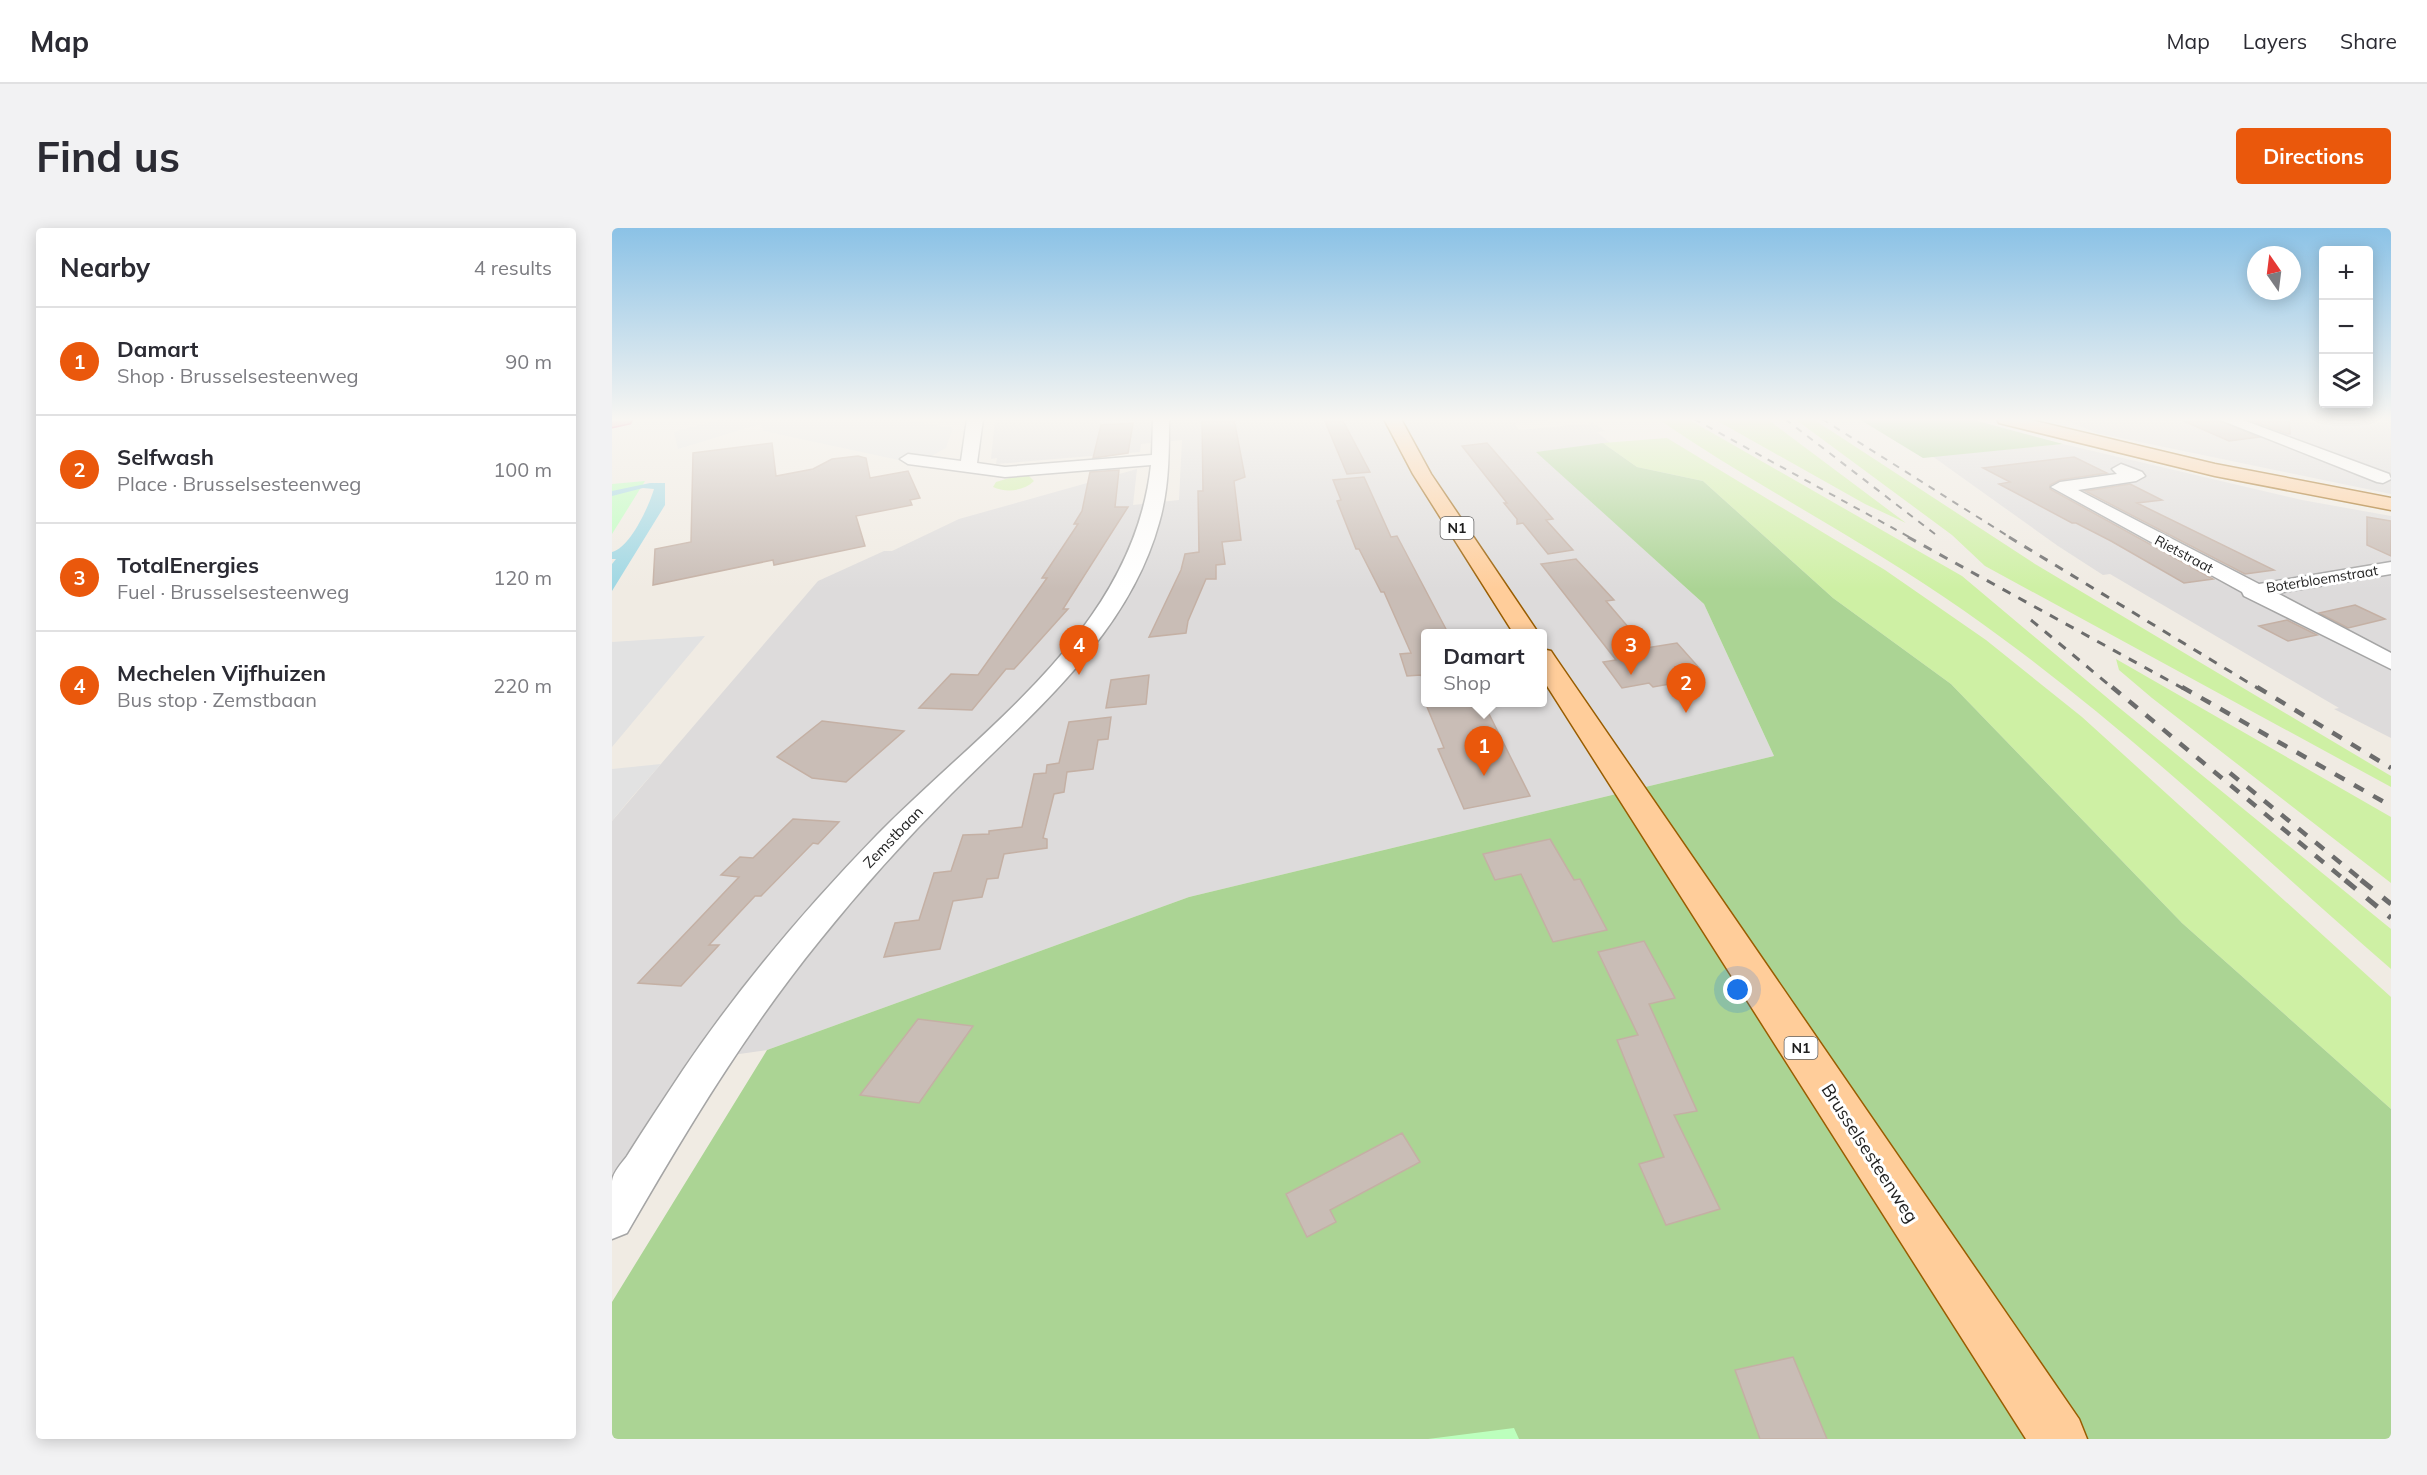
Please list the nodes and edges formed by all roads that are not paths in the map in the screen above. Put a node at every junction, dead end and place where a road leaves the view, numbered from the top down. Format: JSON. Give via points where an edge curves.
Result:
{"nodes":[{"id":1,"x":1159,"y":476,"type":"edge"},
{"id":2,"x":1423,"y":476,"type":"edge"},
{"id":3,"x":2135,"y":476,"type":"edge"},
{"id":4,"x":2244,"y":476,"type":"edge"},
{"id":5,"x":2376,"y":476,"type":"edge"},
{"id":6,"x":2383,"y":478,"type":"dead end"},
{"id":7,"x":2391,"y":504,"type":"edge"},
{"id":8,"x":2391,"y":568,"type":"edge"},
{"id":9,"x":2391,"y":585,"type":"edge"},
{"id":10,"x":2252,"y":591,"type":"junction"},
{"id":11,"x":2278,"y":604,"type":"junction"},
{"id":12,"x":1524,"y":629,"type":"edge"},
{"id":13,"x":2391,"y":662,"type":"edge"},
{"id":14,"x":1547,"y":665,"type":"edge"},
{"id":15,"x":612,"y":1218,"type":"edge"},
{"id":16,"x":2059,"y":1439,"type":"edge"}],
"edges":[{"from":1,"to":15,"type":"street","name":"Zemstbaan","via":[[1145,538],[1102,618],[1041,689],[877,852],[779,965]]},
{"from":2,"to":12,"type":"main road","number":"N1"},
{"from":3,"to":10,"type":"street","name":"Rietstraat","via":[[2060,487]]},
{"from":4,"to":7,"type":"main road"},
{"from":5,"to":6,"type":"street"},
{"from":8,"to":10,"type":"street","name":"Boterbloemstraat"},
{"from":9,"to":11,"type":"street","name":"Boterbloemstraat"},
{"from":10,"to":11,"type":"street","name":"Rietstraat"},
{"from":11,"to":13,"type":"street","name":"Rietstraat"},
{"from":14,"to":16,"type":"main road","name":"Brusselsesteenweg","number":"N1"}]}
